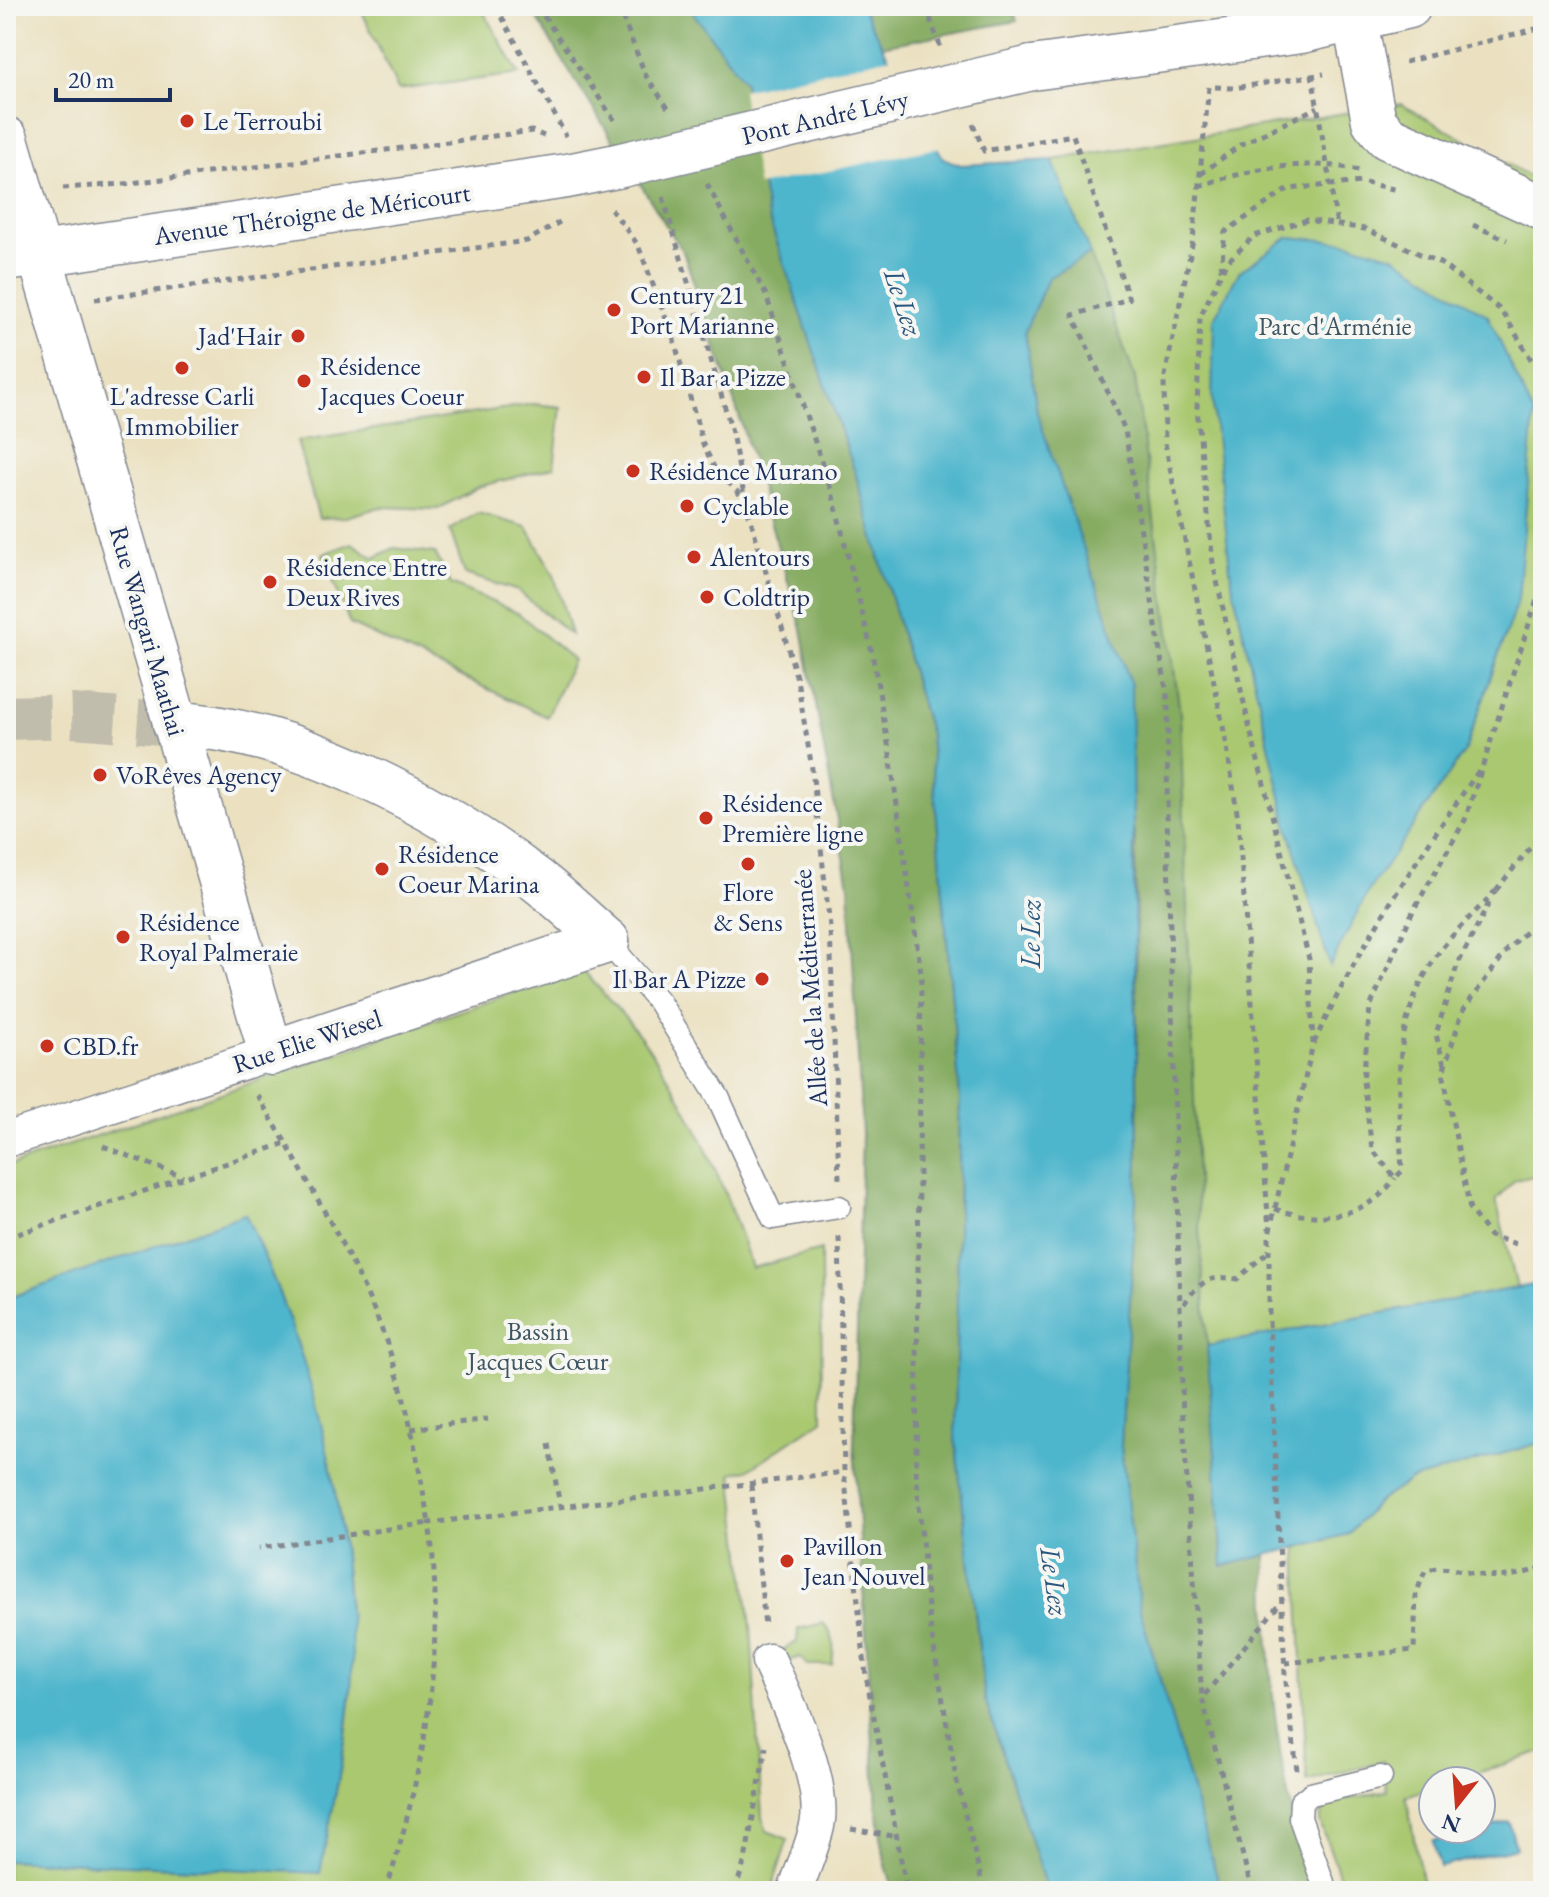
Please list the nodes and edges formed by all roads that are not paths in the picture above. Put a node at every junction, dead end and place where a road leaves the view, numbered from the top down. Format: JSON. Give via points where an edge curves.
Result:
{"nodes":[{"id":1,"x":1409,"y":6,"type":"edge"},
{"id":2,"x":1353,"y":13,"type":"edge"},
{"id":3,"x":6,"y":139,"type":"edge"},
{"id":4,"x":598,"y":152,"type":"joint"},
{"id":5,"x":1543,"y":208,"type":"edge"},
{"id":6,"x":23,"y":257,"type":"edge"},
{"id":7,"x":175,"y":724,"type":"junction"},
{"id":8,"x":607,"y":941,"type":"junction"},
{"id":9,"x":254,"y":1059,"type":"junction"},
{"id":10,"x":6,"y":1140,"type":"edge"},
{"id":11,"x":839,"y":1207,"type":"road end"},
{"id":12,"x":769,"y":1661,"type":"road end"},
{"id":13,"x":1381,"y":1777,"type":"dead end"},
{"id":14,"x":795,"y":1891,"type":"edge"},
{"id":15,"x":1326,"y":1891,"type":"edge"}],
"edges":[{"from":1,"to":2,"type":"street","name":"Pont André Lévy"},
{"from":2,"to":4,"type":"street","name":"Pont André Lévy","bridge":true,"via":[[1032,68]]},
{"from":2,"to":5,"type":"street","via":[[1374,121],[1387,137]]},
{"from":3,"to":6,"type":"street","name":"Rue Wangari Maathai","via":[[21,191]]},
{"from":4,"to":6,"type":"street","name":"Avenue Théroigne de Méricourt"},
{"from":6,"to":7,"type":"street","name":"Rue Wangari Maathai","via":[[53,302]]},
{"from":7,"to":8,"type":"street","via":[[217,726],[363,775],[446,820],[538,881]]},
{"from":7,"to":9,"type":"street","name":"Rue Wangari Maathai"},
{"from":8,"to":9,"type":"street","name":"Rue Elie Wiesel"},
{"from":8,"to":11,"type":"lane","via":[[659,1002],[718,1097],[773,1218]]},
{"from":9,"to":10,"type":"street","name":"Rue Elie Wiesel"},
{"from":12,"to":14,"type":"street","via":[[809,1763],[818,1823]]},
{"from":13,"to":15,"type":"lane","via":[[1311,1794],[1301,1802],[1300,1818]]}]}
